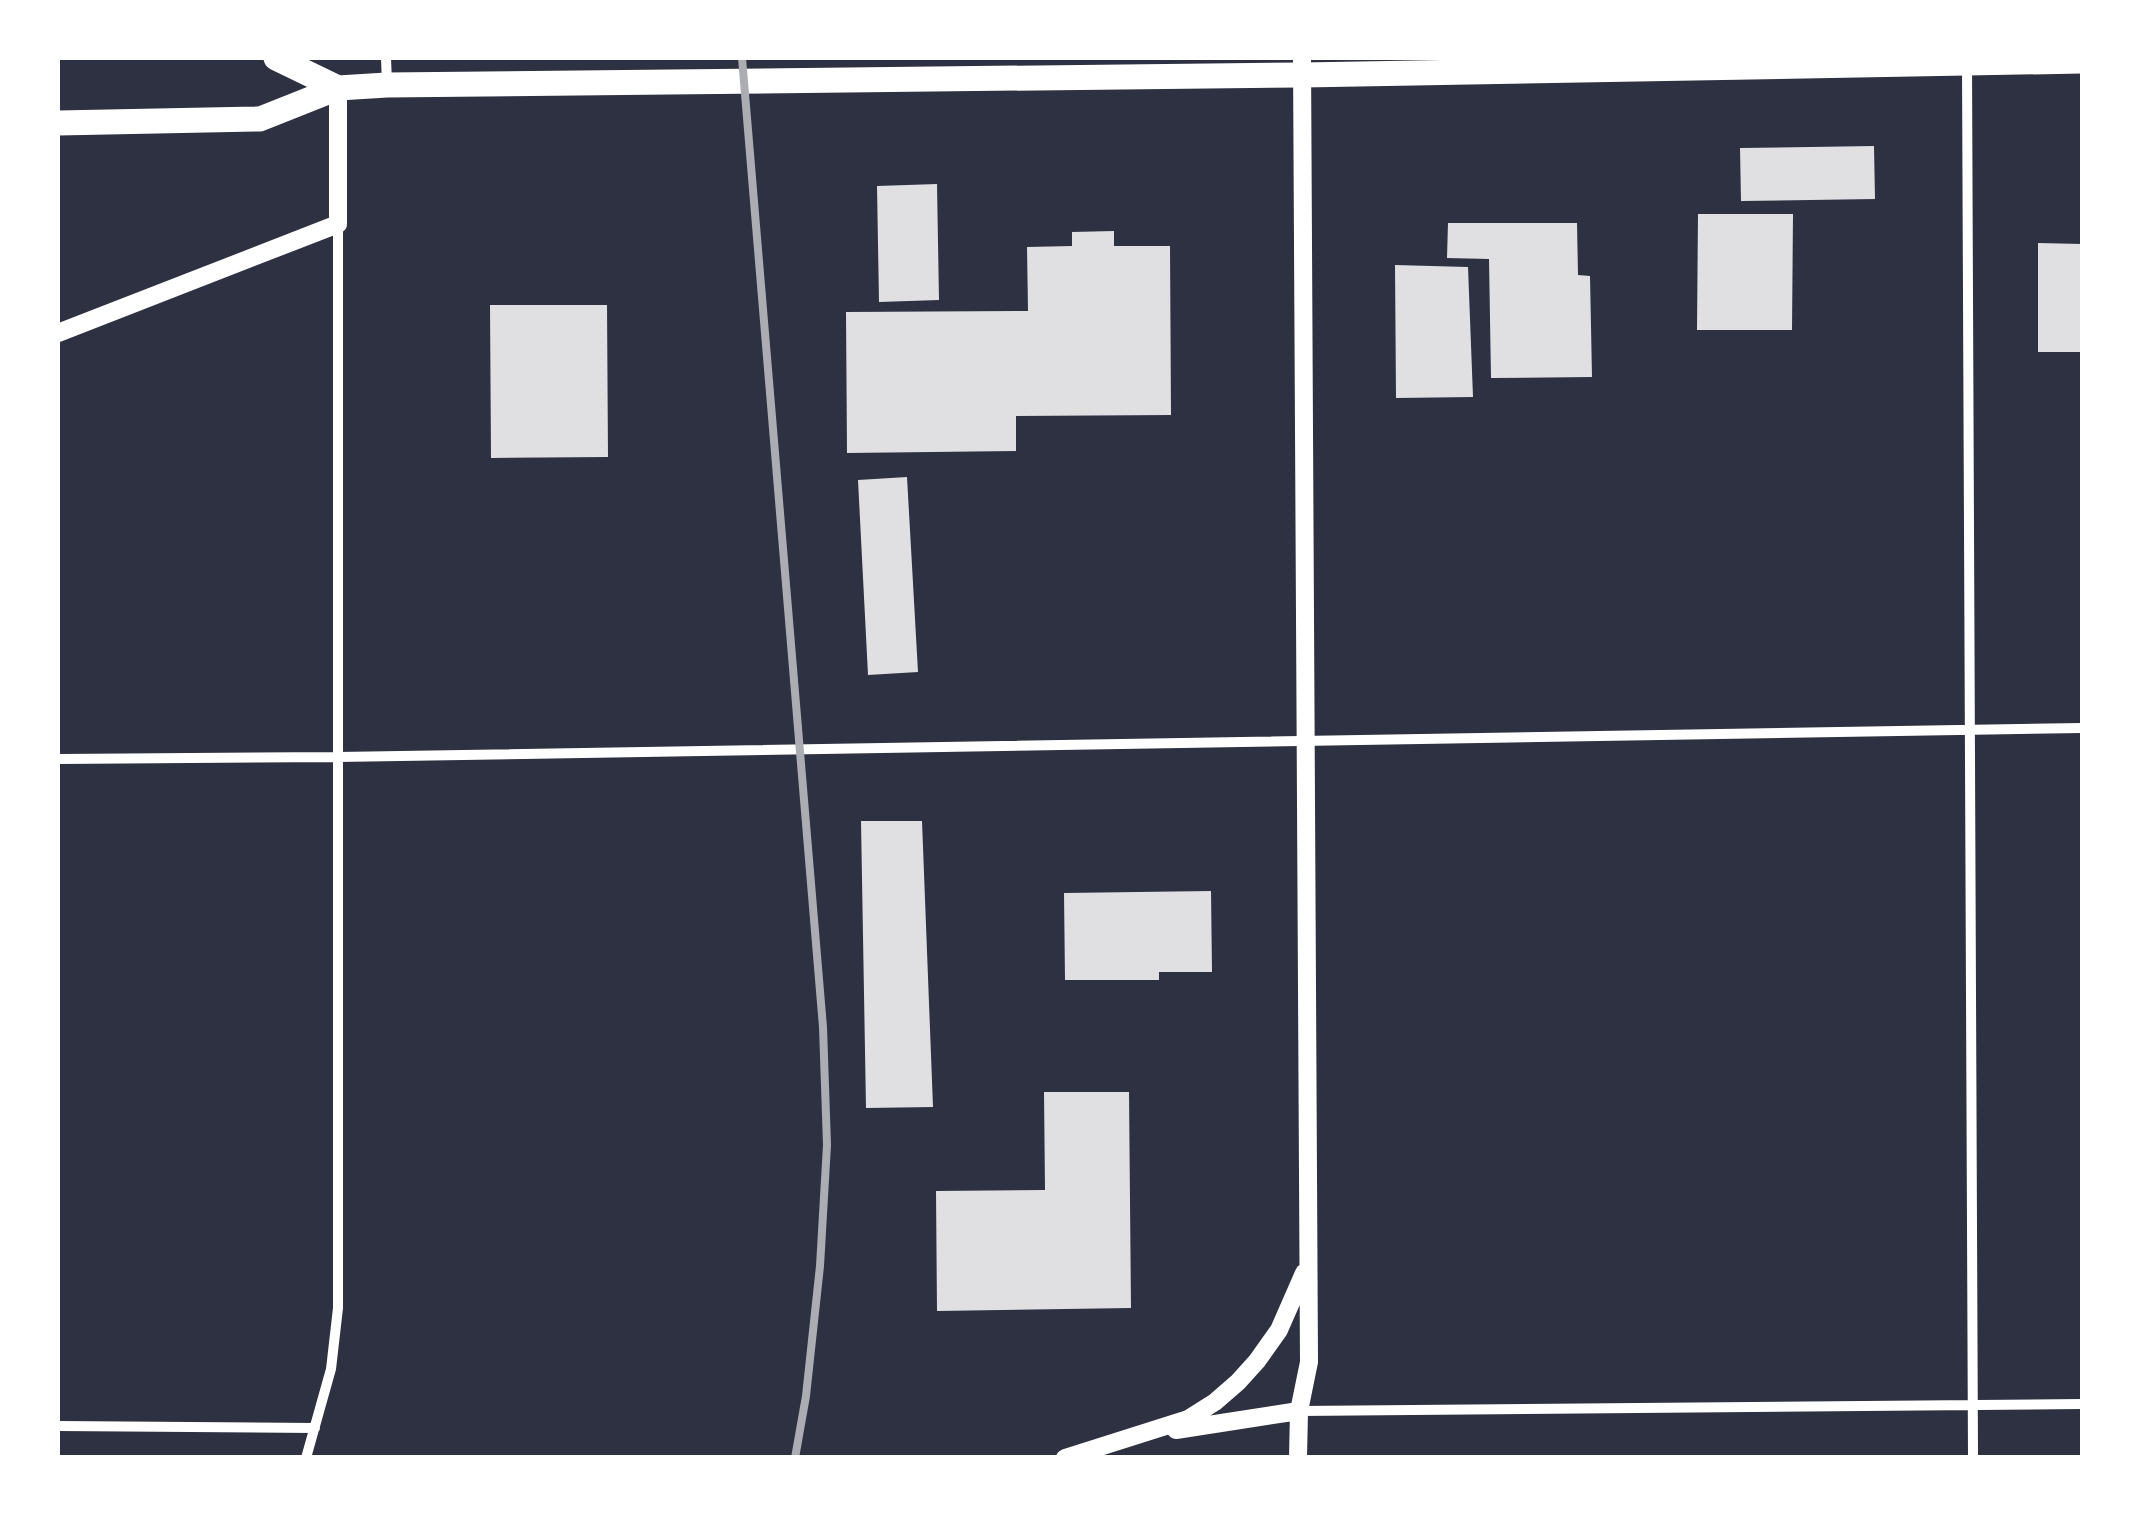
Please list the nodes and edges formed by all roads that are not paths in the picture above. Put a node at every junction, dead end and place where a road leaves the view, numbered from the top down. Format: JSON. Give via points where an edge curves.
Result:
{"nodes":[{"id":1,"x":276,"y":58,"type":"edge"},
{"id":2,"x":386,"y":58,"type":"edge"},
{"id":3,"x":1966,"y":60,"type":"edge"},
{"id":4,"x":2082,"y":61,"type":"edge"},
{"id":5,"x":1302,"y":66,"type":"edge"},
{"id":6,"x":387,"y":84,"type":"junction"},
{"id":7,"x":338,"y":88,"type":"junction"},
{"id":8,"x":58,"y":123,"type":"edge"},
{"id":9,"x":338,"y":224,"type":"junction"},
{"id":10,"x":58,"y":333,"type":"edge"},
{"id":11,"x":2082,"y":728,"type":"edge"},
{"id":12,"x":1970,"y":729,"type":"junction"},
{"id":13,"x":1306,"y":740,"type":"junction"},
{"id":14,"x":338,"y":757,"type":"junction"},
{"id":15,"x":58,"y":759,"type":"edge"},
{"id":16,"x":1308,"y":1265,"type":"junction"},
{"id":17,"x":2082,"y":1404,"type":"edge"},
{"id":18,"x":1974,"y":1405,"type":"junction"},
{"id":19,"x":1299,"y":1411,"type":"junction"},
{"id":20,"x":58,"y":1426,"type":"edge"},
{"id":21,"x":315,"y":1428,"type":"junction"},
{"id":22,"x":1136,"y":1437,"type":"junction"},
{"id":23,"x":306,"y":1458,"type":"edge"},
{"id":24,"x":1065,"y":1458,"type":"edge"},
{"id":25,"x":1298,"y":1458,"type":"edge"},
{"id":26,"x":1972,"y":1458,"type":"edge"}],
"edges":[{"from":1,"to":7,"type":"main road"},
{"from":2,"to":6,"type":"street"},
{"from":3,"to":4,"type":"main road"},
{"from":3,"to":5,"type":"main road"},
{"from":3,"to":12,"type":"street"},
{"from":5,"to":6,"type":"main road"},
{"from":5,"to":13,"type":"street"},
{"from":6,"to":7,"type":"main road"},
{"from":7,"to":8,"type":"main road","via":[[260,119]]},
{"from":7,"to":9,"type":"street"},
{"from":9,"to":10,"type":"street"},
{"from":9,"to":14,"type":"street"},
{"from":11,"to":12,"type":"street"},
{"from":12,"to":13,"type":"street"},
{"from":12,"to":18,"type":"street"},
{"from":13,"to":14,"type":"street"},
{"from":13,"to":16,"type":"street"},
{"from":14,"to":15,"type":"street"},
{"from":14,"to":21,"type":"street","via":[[338,1308]]},
{"from":16,"to":19,"type":"street","via":[[1309,1362]]},
{"from":16,"to":22,"type":"street","via":[[1279,1330],[1238,1382],[1188,1420]]},
{"from":17,"to":18,"type":"street"},
{"from":18,"to":19,"type":"street"},
{"from":18,"to":26,"type":"street"},
{"from":19,"to":22,"type":"street"},
{"from":19,"to":25,"type":"street"},
{"from":20,"to":21,"type":"street"},
{"from":21,"to":23,"type":"street"},
{"from":22,"to":24,"type":"street"}]}
